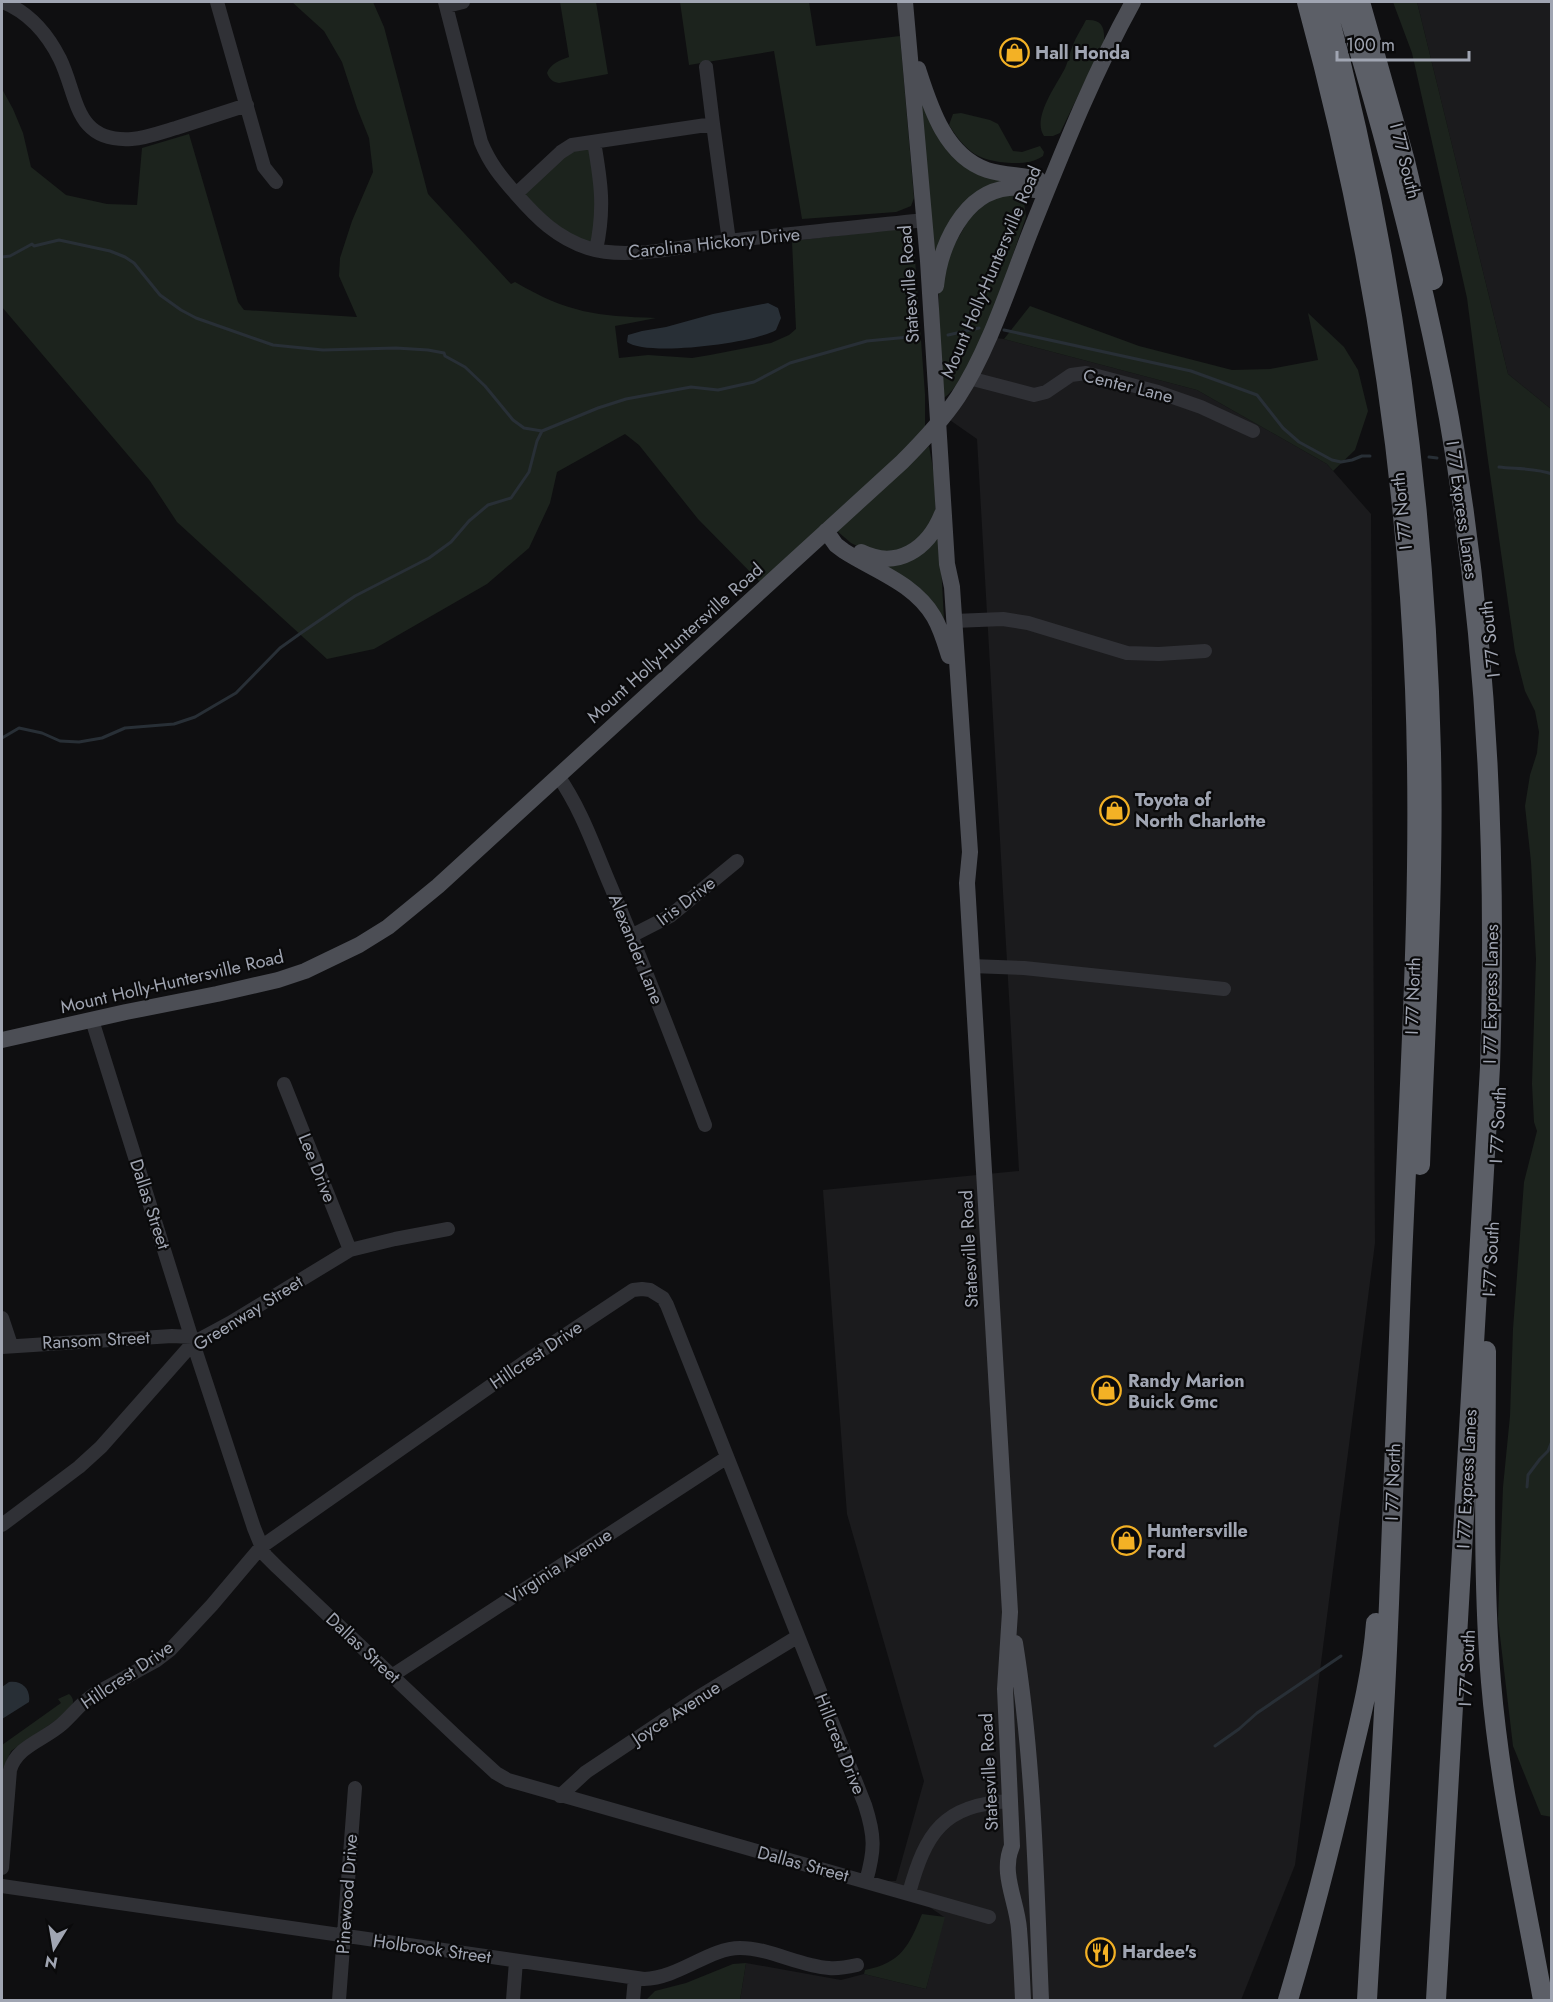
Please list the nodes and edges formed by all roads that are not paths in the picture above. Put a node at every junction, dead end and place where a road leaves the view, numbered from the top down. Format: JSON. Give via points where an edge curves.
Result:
{"nodes":[{"id":1,"x":3,"y":2,"type":"edge"},
{"id":2,"x":217,"y":2,"type":"edge"},
{"id":3,"x":463,"y":2,"type":"edge"},
{"id":4,"x":905,"y":2,"type":"edge"},
{"id":5,"x":1133,"y":2,"type":"edge"},
{"id":6,"x":1307,"y":2,"type":"edge"},
{"id":7,"x":1325,"y":2,"type":"edge"},
{"id":8,"x":1345,"y":2,"type":"edge"},
{"id":9,"x":1360,"y":2,"type":"edge"},
{"id":10,"x":446,"y":4,"type":"edge"},
{"id":11,"x":21,"y":5,"type":"edge"},
{"id":12,"x":908,"y":33,"type":"junction"},
{"id":13,"x":706,"y":67,"type":"dead end"},
{"id":14,"x":247,"y":105,"type":"junction"},
{"id":15,"x":713,"y":124,"type":"junction"},
{"id":16,"x":594,"y":142,"type":"junction"},
{"id":17,"x":1063,"y":152,"type":"junction"},
{"id":18,"x":1019,"y":175,"type":"junction"},
{"id":19,"x":276,"y":182,"type":"dead end"},
{"id":20,"x":1046,"y":191,"type":"junction"},
{"id":21,"x":516,"y":194,"type":"junction"},
{"id":22,"x":925,"y":220,"type":"junction"},
{"id":23,"x":729,"y":241,"type":"junction"},
{"id":24,"x":596,"y":250,"type":"junction"},
{"id":25,"x":932,"y":329,"type":"junction"},
{"id":26,"x":969,"y":378,"type":"junction"},
{"id":27,"x":1253,"y":431,"type":"dead end"},
{"id":28,"x":943,"y":510,"type":"junction"},
{"id":29,"x":826,"y":531,"type":"junction"},
{"id":30,"x":947,"y":564,"type":"junction"},
{"id":31,"x":954,"y":621,"type":"junction"},
{"id":32,"x":1205,"y":651,"type":"dead end"},
{"id":33,"x":949,"y":656,"type":"junction"},
{"id":34,"x":558,"y":776,"type":"junction"},
{"id":35,"x":737,"y":861,"type":"dead end"},
{"id":36,"x":967,"y":883,"type":"junction"},
{"id":37,"x":632,"y":936,"type":"junction"},
{"id":38,"x":972,"y":966,"type":"junction"},
{"id":39,"x":1224,"y":989,"type":"dead end"},
{"id":40,"x":92,"y":1020,"type":"junction"},
{"id":41,"x":2,"y":1040,"type":"edge"},
{"id":42,"x":284,"y":1084,"type":"dead end"},
{"id":43,"x":705,"y":1125,"type":"dead end"},
{"id":44,"x":1495,"y":1183,"type":"joint"},
{"id":45,"x":448,"y":1229,"type":"dead end"},
{"id":46,"x":350,"y":1250,"type":"junction"},
{"id":47,"x":2,"y":1318,"type":"edge"},
{"id":48,"x":1486,"y":1336,"type":"junction"},
{"id":49,"x":192,"y":1340,"type":"junction"},
{"id":50,"x":6,"y":1346,"type":"edge"},
{"id":51,"x":1394,"y":1439,"type":"junction"},
{"id":52,"x":726,"y":1458,"type":"junction"},
{"id":53,"x":2,"y":1526,"type":"edge"},
{"id":54,"x":261,"y":1547,"type":"junction"},
{"id":55,"x":1010,"y":1612,"type":"junction"},
{"id":56,"x":797,"y":1637,"type":"junction"},
{"id":57,"x":393,"y":1676,"type":"junction"},
{"id":58,"x":355,"y":1788,"type":"dead end"},
{"id":59,"x":560,"y":1796,"type":"junction"},
{"id":60,"x":1010,"y":1801,"type":"junction"},
{"id":61,"x":1012,"y":1846,"type":"junction"},
{"id":62,"x":2,"y":1868,"type":"edge"},
{"id":63,"x":866,"y":1881,"type":"junction"},
{"id":64,"x":1037,"y":1884,"type":"junction"},
{"id":65,"x":2,"y":1886,"type":"edge"},
{"id":66,"x":909,"y":1893,"type":"junction"},
{"id":67,"x":989,"y":1917,"type":"dead end"},
{"id":68,"x":345,"y":1936,"type":"junction"},
{"id":69,"x":516,"y":1961,"type":"junction"},
{"id":70,"x":857,"y":1965,"type":"dead end"},
{"id":71,"x":635,"y":1978,"type":"junction"},
{"id":72,"x":339,"y":2001,"type":"edge"},
{"id":73,"x":513,"y":2001,"type":"edge"},
{"id":74,"x":633,"y":2001,"type":"edge"},
{"id":75,"x":1023,"y":2001,"type":"edge"},
{"id":76,"x":1041,"y":2001,"type":"edge"},
{"id":77,"x":1288,"y":2001,"type":"edge"},
{"id":78,"x":1367,"y":2001,"type":"edge"},
{"id":79,"x":1379,"y":2001,"type":"edge"},
{"id":80,"x":1436,"y":2001,"type":"edge"},
{"id":81,"x":1448,"y":2001,"type":"edge"},
{"id":82,"x":1543,"y":2001,"type":"edge"}],
"edges":[{"from":1,"to":11,"type":"street"},
{"from":2,"to":14,"type":"street"},
{"from":3,"to":10,"type":"street"},
{"from":4,"to":12,"type":"main road","name":"Statesville Road"},
{"from":5,"to":17,"type":"main road","name":"Mount Holly-Huntersville Road"},
{"from":6,"to":51,"type":"highway","name":"I 77 North","via":[[1350,175],[1375,302],[1394,430],[1412,623],[1417,886]]},
{"from":7,"to":79,"type":"highway","via":[[1366,172],[1393,321],[1421,558],[1431,733],[1428,963],[1399,1648]]},
{"from":8,"to":80,"type":"highway","name":"I 77 Express Lanes","via":[[1407,228],[1449,418],[1476,611],[1490,806],[1490,1067]]},
{"from":9,"to":44,"type":"highway","name":"I 77 South","via":[[1405,161],[1437,299],[1469,470],[1487,610],[1504,871]]},
{"from":10,"to":21,"type":"street","name":"Carolina Hickory Drive","via":[[481,142],[489,162]]},
{"from":11,"to":14,"type":"street","via":[[53,45],[78,111],[87,123],[108,137],[151,136]]},
{"from":12,"to":18,"type":"main road","via":[[934,114],[955,147],[978,166]]},
{"from":12,"to":22,"type":"main road","name":"Statesville Road"},
{"from":13,"to":15,"type":"street"},
{"from":14,"to":19,"type":"street","via":[[264,167]]},
{"from":15,"to":16,"type":"street"},
{"from":15,"to":23,"type":"street"},
{"from":16,"to":21,"type":"street","via":[[568,147]]},
{"from":16,"to":24,"type":"street","via":[[602,198]]},
{"from":17,"to":18,"type":"main road","via":[[1039,170]]},
{"from":17,"to":20,"type":"main road","name":"Mount Holly-Huntersville Road"},
{"from":18,"to":20,"type":"main road","via":[[1038,179]]},
{"from":20,"to":25,"type":"main road","via":[[1002,189],[984,196],[967,211],[942,256]]},
{"from":20,"to":26,"type":"main road","name":"Mount Holly-Huntersville Road"},
{"from":21,"to":24,"type":"street","name":"Carolina Hickory Drive","via":[[543,224],[569,241]]},
{"from":22,"to":23,"type":"street","name":"Carolina Hickory Drive"},
{"from":22,"to":25,"type":"main road","name":"Statesville Road"},
{"from":23,"to":24,"type":"street","name":"Carolina Hickory Drive","via":[[624,254]]},
{"from":25,"to":28,"type":"main road","name":"Statesville Road"},
{"from":26,"to":27,"type":"street","name":"Center Lane","via":[[1034,395],[1046,392],[1071,375],[1086,373],[1201,406]]},
{"from":26,"to":29,"type":"main road","name":"Mount Holly-Huntersville Road","via":[[926,437]]},
{"from":28,"to":29,"type":"main road","via":[[926,543],[906,555],[891,558],[863,554]]},
{"from":28,"to":30,"type":"main road","name":"Statesville Road"},
{"from":29,"to":33,"type":"main road","via":[[844,551],[898,581],[922,601],[939,626]]},
{"from":29,"to":34,"type":"main road","name":"Mount Holly-Huntersville Road"},
{"from":30,"to":31,"type":"main road","name":"Statesville Road"},
{"from":30,"to":33,"type":"main road","name":"Statesville Road"},
{"from":31,"to":32,"type":"street","via":[[1004,619],[1028,623],[1127,653]]},
{"from":31,"to":36,"type":"main road","name":"Statesville Road","via":[[970,852]]},
{"from":33,"to":36,"type":"main road","name":"Statesville Road","via":[[961,853]]},
{"from":34,"to":37,"type":"street","name":"Alexander Lane","via":[[573,800]]},
{"from":34,"to":40,"type":"main road","name":"Mount Holly-Huntersville Road","via":[[412,908],[344,953],[278,980]]},
{"from":35,"to":37,"type":"street","name":"Iris Drive","via":[[670,916]]},
{"from":36,"to":38,"type":"main road","name":"Statesville Road"},
{"from":37,"to":43,"type":"street","name":"Alexander Lane"},
{"from":38,"to":39,"type":"street"},
{"from":38,"to":55,"type":"main road","name":"Statesville Road"},
{"from":40,"to":41,"type":"main road","name":"Mount Holly-Huntersville Road"},
{"from":40,"to":49,"type":"street","name":"Dallas Street"},
{"from":42,"to":46,"type":"street","name":"Lee Drive"},
{"from":44,"to":48,"type":"highway","name":"I-77 South"},
{"from":45,"to":46,"type":"street","name":"Greenway Street"},
{"from":46,"to":49,"type":"street","name":"Greenway Street","via":[[230,1323]]},
{"from":47,"to":50,"type":"street"},
{"from":48,"to":81,"type":"highway","name":"I 77 South"},
{"from":48,"to":82,"type":"highway","via":[[1486,1594],[1491,1684],[1499,1758]]},
{"from":49,"to":50,"type":"street","name":"Ransom Street","via":[[172,1336]]},
{"from":49,"to":53,"type":"street","name":"Greenway Street","via":[[101,1447]]},
{"from":49,"to":54,"type":"street","name":"Dallas Street"},
{"from":51,"to":77,"type":"highway","via":[[1387,1468],[1368,1690]]},
{"from":51,"to":78,"type":"highway","name":"I 77 North","via":[[1387,1658]]},
{"from":52,"to":54,"type":"street","name":"Hillcrest Drive","via":[[667,1305],[658,1293],[633,1290]]},
{"from":52,"to":56,"type":"street","name":"Hillcrest Drive"},
{"from":52,"to":57,"type":"street","name":"Virginia Avenue"},
{"from":54,"to":57,"type":"street","name":"Dallas Street","via":[[277,1567]]},
{"from":54,"to":62,"type":"street","name":"Hillcrest Drive","via":[[170,1650],[93,1695],[61,1725],[15,1757],[8,1781]]},
{"from":55,"to":60,"type":"main road","name":"Statesville Road","via":[[1005,1689]]},
{"from":55,"to":64,"type":"main road","name":"Statesville Road","via":[[1031,1785]]},
{"from":56,"to":59,"type":"street","name":"Joyce Avenue","via":[[595,1766]]},
{"from":56,"to":63,"type":"street","name":"Hillcrest Drive","via":[[872,1829],[873,1851]]},
{"from":57,"to":59,"type":"street","name":"Dallas Street","via":[[496,1773]]},
{"from":58,"to":68,"type":"street","name":"Pinewood Drive"},
{"from":59,"to":63,"type":"street","name":"Dallas Street"},
{"from":60,"to":61,"type":"main road","name":"Statesville Road"},
{"from":60,"to":66,"type":"street","via":[[981,1804],[946,1820],[923,1849]]},
{"from":61,"to":64,"type":"main road","via":[[1022,1845],[1026,1849],[1028,1878]]},
{"from":61,"to":75,"type":"main road","name":"Statesville Road","via":[[1007,1874],[1017,1914]]},
{"from":63,"to":66,"type":"street","name":"Dallas Street"},
{"from":64,"to":76,"type":"main road","name":"Statesville Road"},
{"from":65,"to":68,"type":"street","name":"Holbrook Street"},
{"from":66,"to":67,"type":"street","name":"Dallas Street"},
{"from":68,"to":69,"type":"street","name":"Holbrook Street"},
{"from":68,"to":72,"type":"street","name":"Pinewood Drive"},
{"from":69,"to":71,"type":"street","name":"Holbrook Street"},
{"from":69,"to":73,"type":"street"},
{"from":70,"to":71,"type":"street","name":"Holbrook Street","via":[[822,1968],[738,1948],[665,1976]]},
{"from":71,"to":74,"type":"street"}]}
